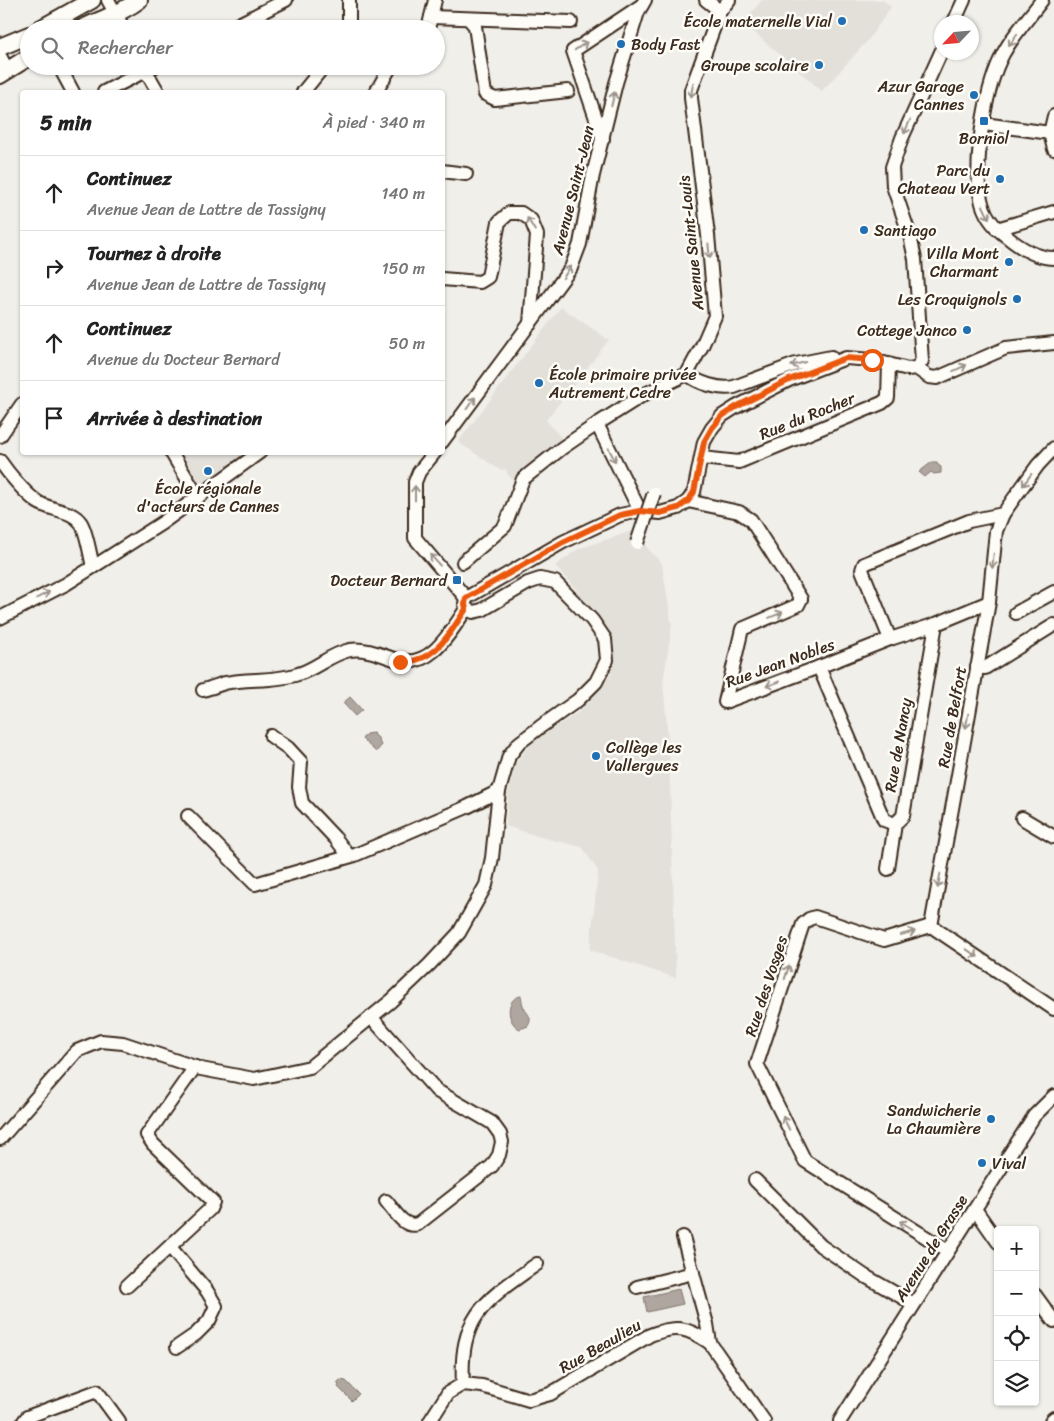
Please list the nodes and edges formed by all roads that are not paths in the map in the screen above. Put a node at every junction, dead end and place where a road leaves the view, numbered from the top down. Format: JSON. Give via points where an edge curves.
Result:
{"nodes":[{"id":1,"x":92,"y":0,"type":"edge"},
{"id":2,"x":139,"y":0,"type":"edge"},
{"id":3,"x":286,"y":0,"type":"edge"},
{"id":4,"x":349,"y":0,"type":"edge"},
{"id":5,"x":435,"y":0,"type":"edge"},
{"id":6,"x":706,"y":0,"type":"edge"},
{"id":7,"x":730,"y":0,"type":"edge"},
{"id":8,"x":964,"y":0,"type":"edge"},
{"id":9,"x":1042,"y":0,"type":"edge"},
{"id":10,"x":644,"y":2,"type":"edge"},
{"id":11,"x":112,"y":7,"type":"edge"},
{"id":12,"x":720,"y":11,"type":"junction"},
{"id":13,"x":957,"y":15,"type":"edge"},
{"id":14,"x":469,"y":19,"type":"junction"},
{"id":15,"x":56,"y":20,"type":"edge"},
{"id":16,"x":98,"y":20,"type":"edge"},
{"id":17,"x":119,"y":20,"type":"edge"},
{"id":18,"x":247,"y":20,"type":"edge"},
{"id":19,"x":348,"y":20,"type":"edge"},
{"id":20,"x":430,"y":20,"type":"edge"},
{"id":21,"x":445,"y":21,"type":"edge"},
{"id":22,"x":571,"y":22,"type":"dead end"},
{"id":23,"x":20,"y":39,"type":"edge"},
{"id":24,"x":0,"y":47,"type":"edge"},
{"id":25,"x":0,"y":56,"type":"edge"},
{"id":26,"x":937,"y":60,"type":"edge"},
{"id":27,"x":20,"y":63,"type":"edge"},
{"id":28,"x":4,"y":73,"type":"edge"},
{"id":29,"x":64,"y":75,"type":"edge"},
{"id":30,"x":135,"y":75,"type":"edge"},
{"id":31,"x":151,"y":75,"type":"edge"},
{"id":32,"x":317,"y":75,"type":"edge"},
{"id":33,"x":386,"y":75,"type":"edge"},
{"id":34,"x":72,"y":90,"type":"edge"},
{"id":35,"x":108,"y":90,"type":"edge"},
{"id":36,"x":157,"y":90,"type":"edge"},
{"id":37,"x":305,"y":90,"type":"edge"},
{"id":38,"x":377,"y":90,"type":"edge"},
{"id":39,"x":568,"y":91,"type":"dead end"},
{"id":40,"x":1054,"y":116,"type":"edge"},
{"id":41,"x":984,"y":124,"type":"junction"},
{"id":42,"x":1050,"y":133,"type":"junction"},
{"id":43,"x":603,"y":138,"type":"junction"},
{"id":44,"x":1054,"y":150,"type":"edge"},
{"id":45,"x":445,"y":171,"type":"edge"},
{"id":46,"x":466,"y":174,"type":"dead end"},
{"id":47,"x":1054,"y":212,"type":"edge"},
{"id":48,"x":996,"y":229,"type":"junction"},
{"id":49,"x":1054,"y":258,"type":"edge"},
{"id":50,"x":445,"y":279,"type":"edge"},
{"id":51,"x":530,"y":324,"type":"junction"},
{"id":52,"x":1054,"y":343,"type":"edge"},
{"id":53,"x":846,"y":358,"type":"junction"},
{"id":54,"x":890,"y":364,"type":"junction"},
{"id":55,"x":916,"y":368,"type":"junction"},
{"id":56,"x":687,"y":374,"type":"junction"},
{"id":57,"x":20,"y":407,"type":"edge"},
{"id":58,"x":597,"y":424,"type":"junction"},
{"id":59,"x":0,"y":436,"type":"edge"},
{"id":60,"x":445,"y":438,"type":"edge"},
{"id":61,"x":1054,"y":448,"type":"edge"},
{"id":62,"x":173,"y":455,"type":"edge"},
{"id":63,"x":256,"y":455,"type":"edge"},
{"id":64,"x":433,"y":455,"type":"edge"},
{"id":65,"x":702,"y":458,"type":"junction"},
{"id":66,"x":0,"y":462,"type":"edge"},
{"id":67,"x":654,"y":493,"type":"dead end"},
{"id":68,"x":198,"y":497,"type":"junction"},
{"id":69,"x":688,"y":501,"type":"junction"},
{"id":70,"x":640,"y":511,"type":"junction"},
{"id":71,"x":1003,"y":514,"type":"junction"},
{"id":72,"x":637,"y":543,"type":"dead end"},
{"id":73,"x":463,"y":562,"type":"dead end"},
{"id":74,"x":93,"y":567,"type":"junction"},
{"id":75,"x":1054,"y":592,"type":"edge"},
{"id":76,"x":989,"y":602,"type":"junction"},
{"id":77,"x":466,"y":604,"type":"junction"},
{"id":78,"x":1016,"y":613,"type":"dead end"},
{"id":79,"x":0,"y":618,"type":"edge"},
{"id":80,"x":936,"y":624,"type":"junction"},
{"id":81,"x":1054,"y":625,"type":"edge"},
{"id":82,"x":890,"y":639,"type":"junction"},
{"id":83,"x":819,"y":667,"type":"junction"},
{"id":84,"x":977,"y":667,"type":"junction"},
{"id":85,"x":203,"y":690,"type":"dead end"},
{"id":86,"x":271,"y":736,"type":"dead end"},
{"id":87,"x":499,"y":791,"type":"junction"},
{"id":88,"x":188,"y":816,"type":"dead end"},
{"id":89,"x":1022,"y":818,"type":"dead end"},
{"id":90,"x":895,"y":824,"type":"junction"},
{"id":91,"x":1054,"y":837,"type":"edge"},
{"id":92,"x":348,"y":856,"type":"junction"},
{"id":93,"x":888,"y":869,"type":"dead end"},
{"id":94,"x":931,"y":926,"type":"junction"},
{"id":95,"x":1054,"y":1009,"type":"edge"},
{"id":96,"x":371,"y":1017,"type":"junction"},
{"id":97,"x":195,"y":1067,"type":"junction"},
{"id":98,"x":1054,"y":1096,"type":"edge"},
{"id":99,"x":0,"y":1138,"type":"edge"},
{"id":100,"x":755,"y":1180,"type":"dead end"},
{"id":101,"x":386,"y":1201,"type":"dead end"},
{"id":102,"x":974,"y":1209,"type":"junction"},
{"id":103,"x":994,"y":1236,"type":"edge"},
{"id":104,"x":684,"y":1237,"type":"dead end"},
{"id":105,"x":170,"y":1247,"type":"junction"},
{"id":106,"x":948,"y":1250,"type":"junction"},
{"id":107,"x":537,"y":1264,"type":"dead end"},
{"id":108,"x":692,"y":1273,"type":"junction"},
{"id":109,"x":127,"y":1286,"type":"dead end"},
{"id":110,"x":637,"y":1287,"type":"dead end"},
{"id":111,"x":1039,"y":1300,"type":"edge"},
{"id":112,"x":914,"y":1304,"type":"junction"},
{"id":113,"x":1054,"y":1321,"type":"edge"},
{"id":114,"x":710,"y":1343,"type":"junction"},
{"id":115,"x":178,"y":1346,"type":"dead end"},
{"id":116,"x":463,"y":1384,"type":"junction"},
{"id":117,"x":1054,"y":1418,"type":"edge"},
{"id":118,"x":24,"y":1421,"type":"edge"},
{"id":119,"x":119,"y":1421,"type":"edge"},
{"id":120,"x":430,"y":1421,"type":"edge"},
{"id":121,"x":764,"y":1421,"type":"edge"},
{"id":122,"x":840,"y":1421,"type":"edge"},
{"id":123,"x":1051,"y":1421,"type":"edge"}],
"edges":[{"from":1,"to":15,"type":"main road"},
{"from":2,"to":11,"type":"main road","via":[[128,8]]},
{"from":3,"to":18,"type":"street"},
{"from":4,"to":19,"type":"street"},
{"from":5,"to":20,"type":"street"},
{"from":6,"to":12,"type":"street"},
{"from":7,"to":12,"type":"street","name":"Avenue Saint-Louis"},
{"from":8,"to":13,"type":"street"},
{"from":9,"to":41,"type":"street","one_way":true,"via":[[1001,58],[993,79]]},
{"from":43,"to":10,"type":"street","name":"Avenue Saint-Jean","one_way":true,"via":[[616,83]]},
{"from":43,"to":10,"type":"street","one_way":true,"via":[[573,51]]},
{"from":11,"to":16,"type":"main road"},
{"from":11,"to":17,"type":"street"},
{"from":12,"to":56,"type":"street","name":"Avenue Saint-Louis","one_way":true,"via":[[691,90],[715,316]]},
{"from":14,"to":21,"type":"street"},
{"from":14,"to":22,"type":"street"},
{"from":14,"to":39,"type":"street","via":[[475,26],[485,94],[495,99]]},
{"from":23,"to":24,"type":"main road"},
{"from":25,"to":28,"type":"street"},
{"from":26,"to":55,"type":"street","one_way":true,"via":[[892,167],[893,186],[915,259],[922,361]]},
{"from":27,"to":28,"type":"main road"},
{"from":29,"to":34,"type":"street"},
{"from":30,"to":35,"type":"street"},
{"from":31,"to":36,"type":"street"},
{"from":32,"to":37,"type":"street"},
{"from":33,"to":38,"type":"street"},
{"from":40,"to":42,"type":"street"},
{"from":41,"to":42,"type":"street"},
{"from":41,"to":48,"type":"street","one_way":true,"via":[[978,175],[981,200]]},
{"from":42,"to":44,"type":"street"},
{"from":51,"to":43,"type":"street","name":"Avenue Saint-Jean","one_way":true,"via":[[571,268],[580,244]]},
{"from":45,"to":46,"type":"street"},
{"from":47,"to":48,"type":"street"},
{"from":48,"to":49,"type":"street","via":[[1033,253]]},
{"from":51,"to":50,"type":"street","one_way":true,"via":[[537,235],[531,220],[521,213],[509,213],[499,222],[488,278],[480,282]]},
{"from":60,"to":51,"type":"street","name":"Avenue Saint-Jean","one_way":true},
{"from":55,"to":52,"type":"street","one_way":true,"via":[[929,377],[937,378],[1006,348]]},
{"from":53,"to":54,"type":"street"},
{"from":53,"to":56,"type":"street","one_way":true,"via":[[836,356],[796,364],[725,389]]},
{"from":53,"to":65,"type":"street","via":[[789,380],[722,416],[704,442]]},
{"from":54,"to":55,"type":"street"},
{"from":54,"to":65,"type":"street","name":"Rue du Rocher","via":[[888,398],[882,403],[739,462]]},
{"from":56,"to":58,"type":"street","via":[[643,395]]},
{"from":57,"to":59,"type":"street"},
{"from":58,"to":70,"type":"street","one_way":true},
{"from":58,"to":73,"type":"street","via":[[523,479],[504,526]]},
{"from":61,"to":71,"type":"street","name":"Rue de Belfort","one_way":true},
{"from":62,"to":68,"type":"street"},
{"from":63,"to":68,"type":"street"},
{"from":77,"to":64,"type":"street","one_way":true,"via":[[453,581],[416,539],[415,482]]},
{"from":65,"to":69,"type":"street","via":[[694,492]]},
{"from":66,"to":74,"type":"street","via":[[36,501],[77,518],[82,524]]},
{"from":67,"to":72,"type":"street","bridge":true},
{"from":68,"to":74,"type":"street"},
{"from":69,"to":70,"type":"street","via":[[660,513]]},
{"from":83,"to":69,"type":"street","name":"Rue Jean Nobles","one_way":true,"via":[[725,702],[742,629],[798,605],[801,599],[751,520],[739,512]]},
{"from":70,"to":77,"type":"street","via":[[620,515],[563,542]]},
{"from":71,"to":76,"type":"street","name":"Rue de Belfort","one_way":true,"via":[[996,531]]},
{"from":71,"to":82,"type":"street","via":[[969,521],[864,564],[862,570]]},
{"from":79,"to":74,"type":"street","one_way":true},
{"from":75,"to":78,"type":"street"},
{"from":76,"to":80,"type":"street","name":"Rue Jean Nobles"},
{"from":76,"to":84,"type":"street","name":"Rue de Belfort"},
{"from":77,"to":85,"type":"street","via":[[447,638],[432,654],[416,661],[400,662],[356,649],[341,652],[286,678],[226,683]]},
{"from":77,"to":87,"type":"street","via":[[473,612],[482,610],[528,583],[540,579],[555,582],[606,639],[607,660],[596,682],[578,700],[519,743],[509,756]]},
{"from":80,"to":82,"type":"street","name":"Rue Jean Nobles"},
{"from":80,"to":90,"type":"street","name":"Rue de Nancy","via":[[903,816]]},
{"from":81,"to":84,"type":"street","via":[[985,668]]},
{"from":82,"to":83,"type":"street","name":"Rue Jean Nobles"},
{"from":83,"to":90,"type":"street","via":[[884,820]]},
{"from":84,"to":94,"type":"street","name":"Rue de Belfort","one_way":true},
{"from":86,"to":92,"type":"street","via":[[301,762],[299,788],[302,803]]},
{"from":87,"to":92,"type":"street"},
{"from":87,"to":96,"type":"street","via":[[486,885],[458,933],[429,965]]},
{"from":88,"to":92,"type":"street","via":[[255,884]]},
{"from":89,"to":91,"type":"street"},
{"from":90,"to":93,"type":"street","name":"Rue de Nancy"},
{"from":94,"to":95,"type":"street","one_way":true},
{"from":106,"to":94,"type":"street","name":"Rue des Vosges","one_way":true,"via":[[805,1161],[757,1064],[803,924],[808,919],[815,917],[884,940]]},
{"from":96,"to":97,"type":"street","via":[[310,1067],[254,1079]]},
{"from":96,"to":101,"type":"street","via":[[437,1091],[492,1123],[502,1142],[492,1166],[418,1224],[407,1225]]},
{"from":97,"to":99,"type":"street","via":[[123,1043],[101,1041],[77,1051]]},
{"from":97,"to":105,"type":"street","via":[[147,1134],[153,1144],[213,1202],[210,1210]]},
{"from":98,"to":102,"type":"street","name":"Avenue de Grasse","via":[[1034,1116]]},
{"from":100,"to":112,"type":"street","via":[[821,1246]]},
{"from":102,"to":103,"type":"street"},
{"from":102,"to":106,"type":"street","name":"Avenue de Grasse"},
{"from":104,"to":108,"type":"street"},
{"from":105,"to":109,"type":"street"},
{"from":105,"to":115,"type":"street","via":[[216,1306],[209,1321]]},
{"from":106,"to":112,"type":"street","name":"Avenue de Grasse"},
{"from":107,"to":116,"type":"street","via":[[499,1290],[468,1328],[462,1363]]},
{"from":108,"to":110,"type":"street"},
{"from":108,"to":114,"type":"street"},
{"from":111,"to":113,"type":"street"},
{"from":112,"to":122,"type":"street","name":"Avenue de Grasse"},
{"from":114,"to":116,"type":"street","name":"Rue Beaulieu","via":[[687,1330],[668,1328],[650,1335],[550,1394],[529,1400],[482,1386]]},
{"from":114,"to":121,"type":"street","name":"Rue Beaulieu"},
{"from":116,"to":120,"type":"street","via":[[448,1393]]},
{"from":117,"to":123,"type":"street"},
{"from":118,"to":119,"type":"street","via":[[27,1417],[97,1391]]}]}
